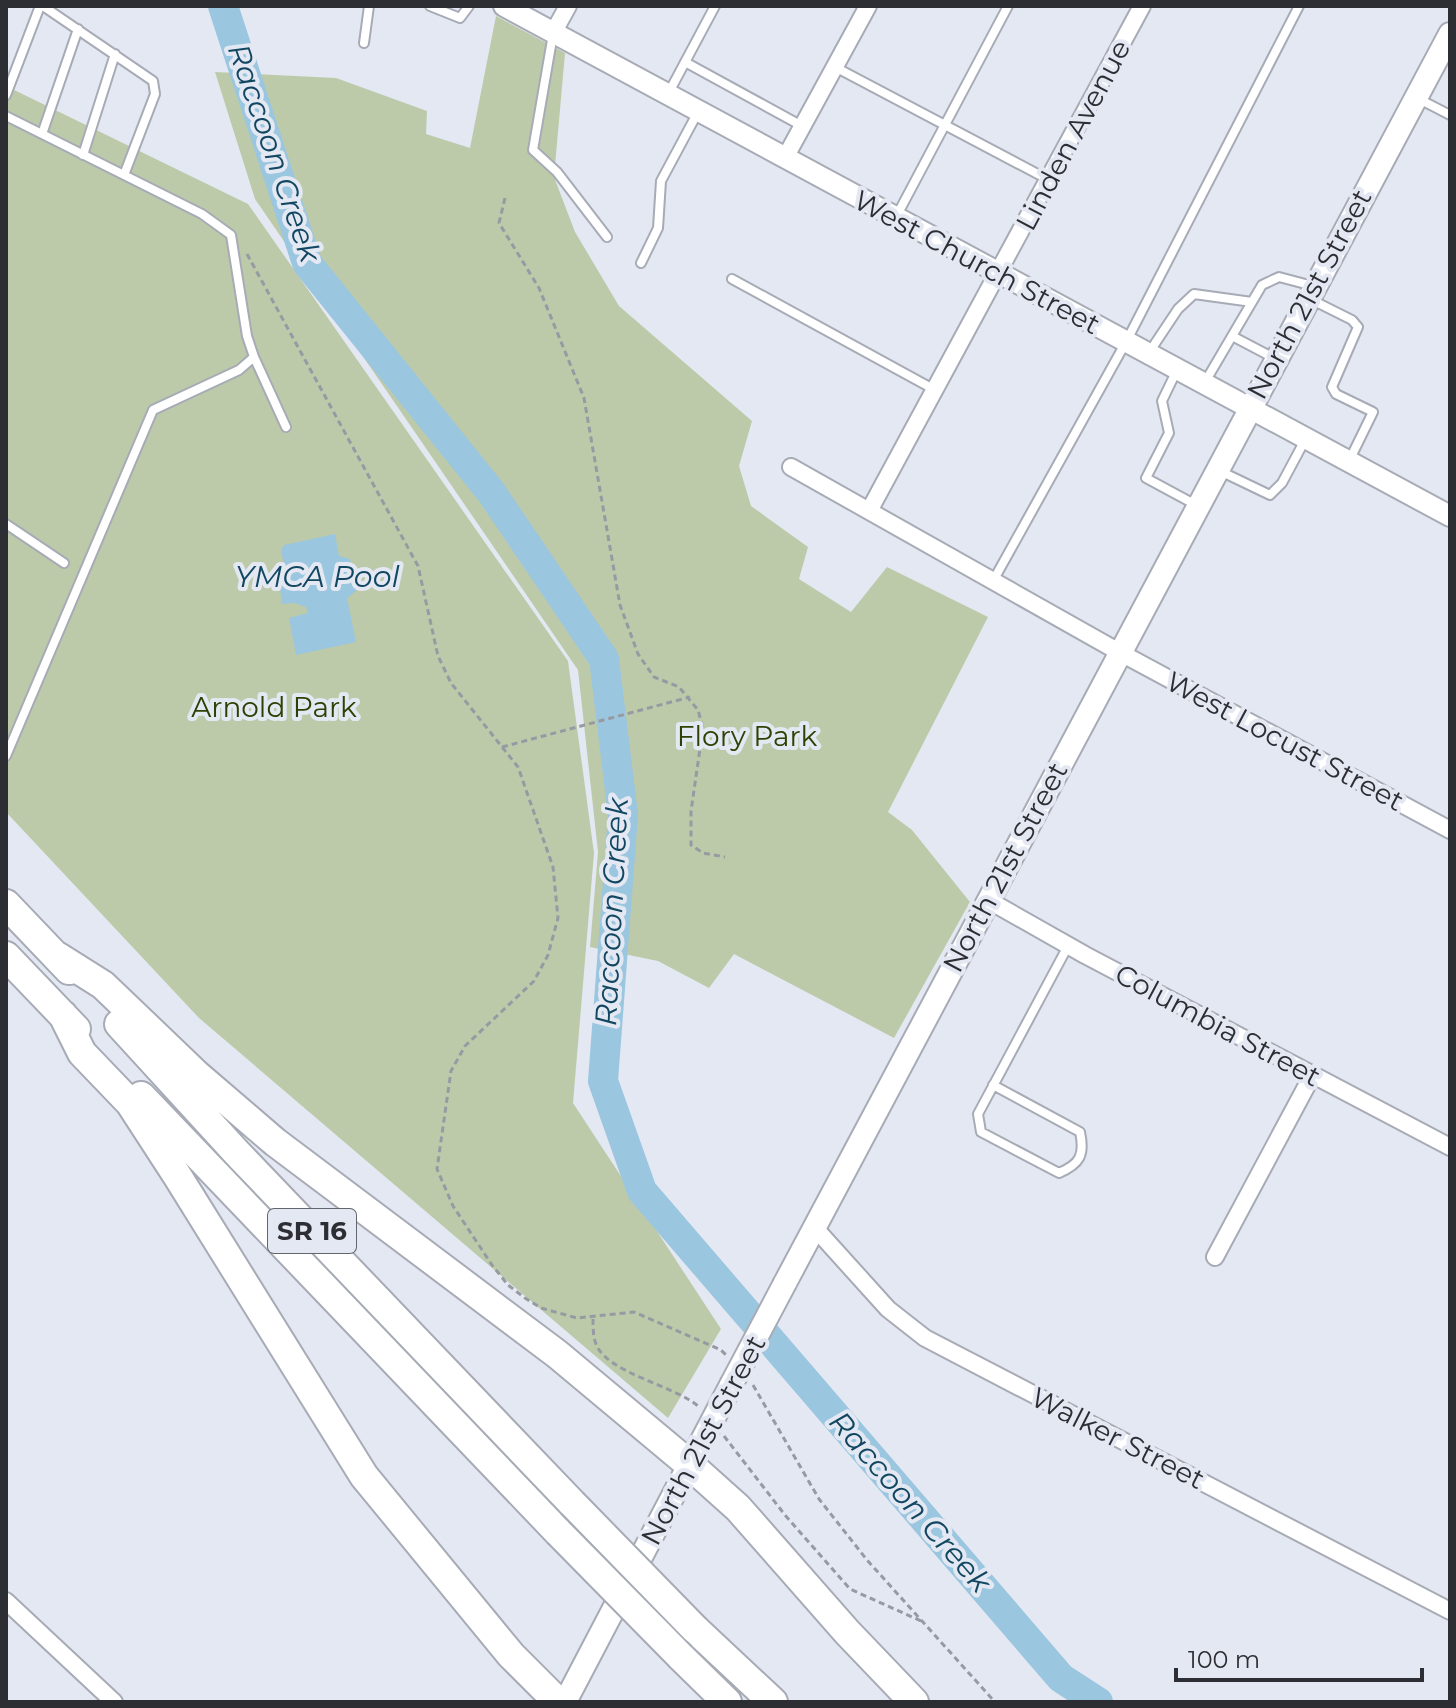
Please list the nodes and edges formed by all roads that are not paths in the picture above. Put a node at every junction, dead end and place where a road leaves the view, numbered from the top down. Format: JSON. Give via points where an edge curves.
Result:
{"nodes":[{"id":1,"x":42,"y":6,"type":"edge"},
{"id":2,"x":369,"y":6,"type":"edge"},
{"id":3,"x":430,"y":6,"type":"edge"},
{"id":4,"x":469,"y":6,"type":"edge"},
{"id":5,"x":504,"y":6,"type":"edge"},
{"id":6,"x":568,"y":6,"type":"edge"},
{"id":7,"x":715,"y":6,"type":"edge"},
{"id":8,"x":868,"y":6,"type":"edge"},
{"id":9,"x":1008,"y":6,"type":"edge"},
{"id":10,"x":1142,"y":6,"type":"edge"},
{"id":11,"x":1299,"y":6,"type":"edge"},
{"id":12,"x":78,"y":29,"type":"junction"},
{"id":13,"x":553,"y":33,"type":"junction"},
{"id":14,"x":1450,"y":34,"type":"edge"},
{"id":15,"x":364,"y":43,"type":"dead end"},
{"id":16,"x":115,"y":54,"type":"junction"},
{"id":17,"x":685,"y":62,"type":"junction"},
{"id":18,"x":835,"y":67,"type":"junction"},
{"id":19,"x":6,"y":95,"type":"edge"},
{"id":20,"x":668,"y":95,"type":"junction"},
{"id":21,"x":1416,"y":97,"type":"junction"},
{"id":22,"x":698,"y":111,"type":"junction"},
{"id":23,"x":1450,"y":115,"type":"edge"},
{"id":24,"x":6,"y":116,"type":"edge"},
{"id":25,"x":945,"y":125,"type":"junction"},
{"id":26,"x":803,"y":126,"type":"junction"},
{"id":27,"x":42,"y":134,"type":"junction"},
{"id":28,"x":83,"y":155,"type":"junction"},
{"id":29,"x":785,"y":158,"type":"junction"},
{"id":30,"x":124,"y":175,"type":"junction"},
{"id":31,"x":1049,"y":180,"type":"junction"},
{"id":32,"x":896,"y":218,"type":"junction"},
{"id":33,"x":607,"y":237,"type":"dead end"},
{"id":34,"x":641,"y":263,"type":"dead end"},
{"id":35,"x":998,"y":273,"type":"junction"},
{"id":36,"x":732,"y":279,"type":"dead end"},
{"id":37,"x":1311,"y":292,"type":"junction"},
{"id":38,"x":1252,"y":302,"type":"junction"},
{"id":39,"x":1232,"y":336,"type":"junction"},
{"id":40,"x":1126,"y":342,"type":"junction"},
{"id":41,"x":1148,"y":354,"type":"junction"},
{"id":42,"x":254,"y":357,"type":"junction"},
{"id":43,"x":1275,"y":358,"type":"junction"},
{"id":44,"x":1177,"y":370,"type":"junction"},
{"id":45,"x":1204,"y":384,"type":"junction"},
{"id":46,"x":936,"y":390,"type":"junction"},
{"id":47,"x":1248,"y":408,"type":"junction"},
{"id":48,"x":286,"y":427,"type":"dead end"},
{"id":49,"x":1305,"y":439,"type":"junction"},
{"id":50,"x":1349,"y":462,"type":"junction"},
{"id":51,"x":791,"y":467,"type":"dead end"},
{"id":52,"x":1216,"y":469,"type":"junction"},
{"id":53,"x":1196,"y":506,"type":"junction"},
{"id":54,"x":869,"y":511,"type":"junction"},
{"id":55,"x":1450,"y":516,"type":"edge"},
{"id":56,"x":6,"y":524,"type":"edge"},
{"id":57,"x":64,"y":563,"type":"dead end"},
{"id":58,"x":993,"y":581,"type":"junction"},
{"id":59,"x":1119,"y":652,"type":"junction"},
{"id":60,"x":6,"y":756,"type":"edge"},
{"id":61,"x":1450,"y":830,"type":"edge"},
{"id":62,"x":988,"y":900,"type":"junction"},
{"id":63,"x":6,"y":904,"type":"edge"},
{"id":64,"x":1068,"y":946,"type":"junction"},
{"id":65,"x":6,"y":956,"type":"edge"},
{"id":66,"x":57,"y":956,"type":"junction"},
{"id":67,"x":63,"y":1015,"type":"junction"},
{"id":68,"x":1313,"y":1074,"type":"junction"},
{"id":69,"x":993,"y":1085,"type":"junction"},
{"id":70,"x":1450,"y":1147,"type":"edge"},
{"id":71,"x":814,"y":1227,"type":"junction"},
{"id":72,"x":1215,"y":1257,"type":"dead end"},
{"id":73,"x":690,"y":1465,"type":"junction"},
{"id":74,"x":6,"y":1601,"type":"edge"},
{"id":75,"x":1450,"y":1611,"type":"edge"},
{"id":76,"x":114,"y":1702,"type":"edge"},
{"id":77,"x":558,"y":1702,"type":"edge"},
{"id":78,"x":565,"y":1702,"type":"edge"},
{"id":79,"x":727,"y":1702,"type":"edge"},
{"id":80,"x":773,"y":1702,"type":"edge"},
{"id":81,"x":914,"y":1702,"type":"edge"}],
"edges":[{"from":1,"to":12,"type":"lane"},
{"from":1,"to":19,"type":"lane"},
{"from":2,"to":15,"type":"lane"},
{"from":3,"to":4,"type":"lane","via":[[460,18]]},
{"from":5,"to":13,"type":"street","name":"West Church Street"},
{"from":6,"to":13,"type":"street"},
{"from":7,"to":17,"type":"lane"},
{"from":8,"to":18,"type":"street"},
{"from":9,"to":25,"type":"lane"},
{"from":10,"to":31,"type":"street","name":"Linden Avenue"},
{"from":11,"to":40,"type":"lane"},
{"from":12,"to":16,"type":"lane"},
{"from":12,"to":27,"type":"lane"},
{"from":13,"to":20,"type":"street","name":"West Church Street"},
{"from":13,"to":33,"type":"lane","via":[[533,150],[557,172]]},
{"from":14,"to":21,"type":"main road","name":"North 21st Street"},
{"from":16,"to":28,"type":"lane"},
{"from":16,"to":30,"type":"lane","via":[[153,81],[155,94]]},
{"from":17,"to":20,"type":"lane"},
{"from":17,"to":26,"type":"lane"},
{"from":18,"to":25,"type":"lane"},
{"from":18,"to":26,"type":"street"},
{"from":20,"to":22,"type":"street","name":"West Church Street"},
{"from":21,"to":23,"type":"lane"},
{"from":21,"to":37,"type":"main road","name":"North 21st Street"},
{"from":22,"to":29,"type":"street","name":"West Church Street"},
{"from":22,"to":34,"type":"lane","via":[[661,181],[658,228]]},
{"from":24,"to":27,"type":"lane"},
{"from":25,"to":31,"type":"lane"},
{"from":25,"to":32,"type":"lane"},
{"from":26,"to":29,"type":"street"},
{"from":27,"to":28,"type":"lane"},
{"from":28,"to":30,"type":"lane"},
{"from":29,"to":32,"type":"street","name":"West Church Street"},
{"from":30,"to":42,"type":"lane","via":[[202,214],[231,235]]},
{"from":31,"to":35,"type":"street","name":"Linden Avenue"},
{"from":32,"to":35,"type":"street","name":"West Church Street"},
{"from":35,"to":40,"type":"street","name":"West Church Street"},
{"from":35,"to":46,"type":"street","name":"Linden Avenue"},
{"from":36,"to":46,"type":"lane"},
{"from":37,"to":38,"type":"lane","via":[[1279,277],[1262,285]]},
{"from":37,"to":43,"type":"main road","name":"North 21st Street"},
{"from":37,"to":50,"type":"lane","via":[[1358,327],[1332,387],[1373,412]]},
{"from":38,"to":39,"type":"lane"},
{"from":38,"to":41,"type":"lane","via":[[1194,294]]},
{"from":39,"to":43,"type":"lane"},
{"from":39,"to":45,"type":"lane"},
{"from":40,"to":41,"type":"street","name":"West Church Street"},
{"from":40,"to":58,"type":"lane"},
{"from":41,"to":44,"type":"street","name":"West Church Street"},
{"from":42,"to":48,"type":"lane"},
{"from":42,"to":60,"type":"lane","via":[[239,370],[153,410]]},
{"from":43,"to":47,"type":"main road","name":"North 21st Street"},
{"from":44,"to":45,"type":"street","name":"West Church Street"},
{"from":44,"to":53,"type":"lane","via":[[1162,401],[1169,433],[1146,478]]},
{"from":45,"to":47,"type":"street","name":"West Church Street"},
{"from":46,"to":54,"type":"street","name":"Linden Avenue"},
{"from":47,"to":49,"type":"street","name":"West Church Street"},
{"from":47,"to":52,"type":"main road","name":"North 21st Street"},
{"from":49,"to":50,"type":"street","name":"West Church Street"},
{"from":49,"to":52,"type":"lane","via":[[1270,495]]},
{"from":50,"to":55,"type":"street","name":"West Church Street"},
{"from":51,"to":54,"type":"street","name":"West Locust Street"},
{"from":52,"to":53,"type":"main road","name":"North 21st Street"},
{"from":53,"to":59,"type":"main road","name":"North 21st Street"},
{"from":54,"to":58,"type":"street","name":"West Locust Street"},
{"from":56,"to":57,"type":"lane"},
{"from":58,"to":59,"type":"street","name":"West Locust Street"},
{"from":59,"to":61,"type":"street","name":"West Locust Street"},
{"from":59,"to":62,"type":"main road","name":"North 21st Street"},
{"from":62,"to":64,"type":"street","name":"Columbia Street"},
{"from":62,"to":71,"type":"main road","name":"North 21st Street"},
{"from":63,"to":66,"type":"highway","number":"SR 16"},
{"from":64,"to":68,"type":"street","name":"Columbia Street"},
{"from":64,"to":69,"type":"lane"},
{"from":65,"to":67,"type":"highway","number":"SR 16"},
{"from":66,"to":73,"type":"highway","via":[[103,985],[275,1142],[557,1354]]},
{"from":66,"to":80,"type":"highway","number":"SR 16","bridge":true,"via":[[572,1503]]},
{"from":67,"to":77,"type":"highway","via":[[82,1053],[130,1103],[364,1476],[511,1655]]},
{"from":67,"to":79,"type":"highway","number":"SR 16","bridge":true},
{"from":68,"to":70,"type":"street","name":"Columbia Street"},
{"from":68,"to":72,"type":"street"},
{"from":69,"to":69,"type":"lane","via":[[978,1114],[981,1132],[1059,1173],[1075,1166],[1084,1150],[1080,1132]]},
{"from":71,"to":73,"type":"main road","name":"North 21st Street","bridge":true,"via":[[741,1384],[713,1419]]},
{"from":71,"to":75,"type":"street","name":"Walker Street","via":[[888,1309],[925,1338]]},
{"from":73,"to":78,"type":"main road","name":"North 21st Street"},
{"from":73,"to":81,"type":"highway","via":[[738,1508]]},
{"from":74,"to":76,"type":"street"}]}
